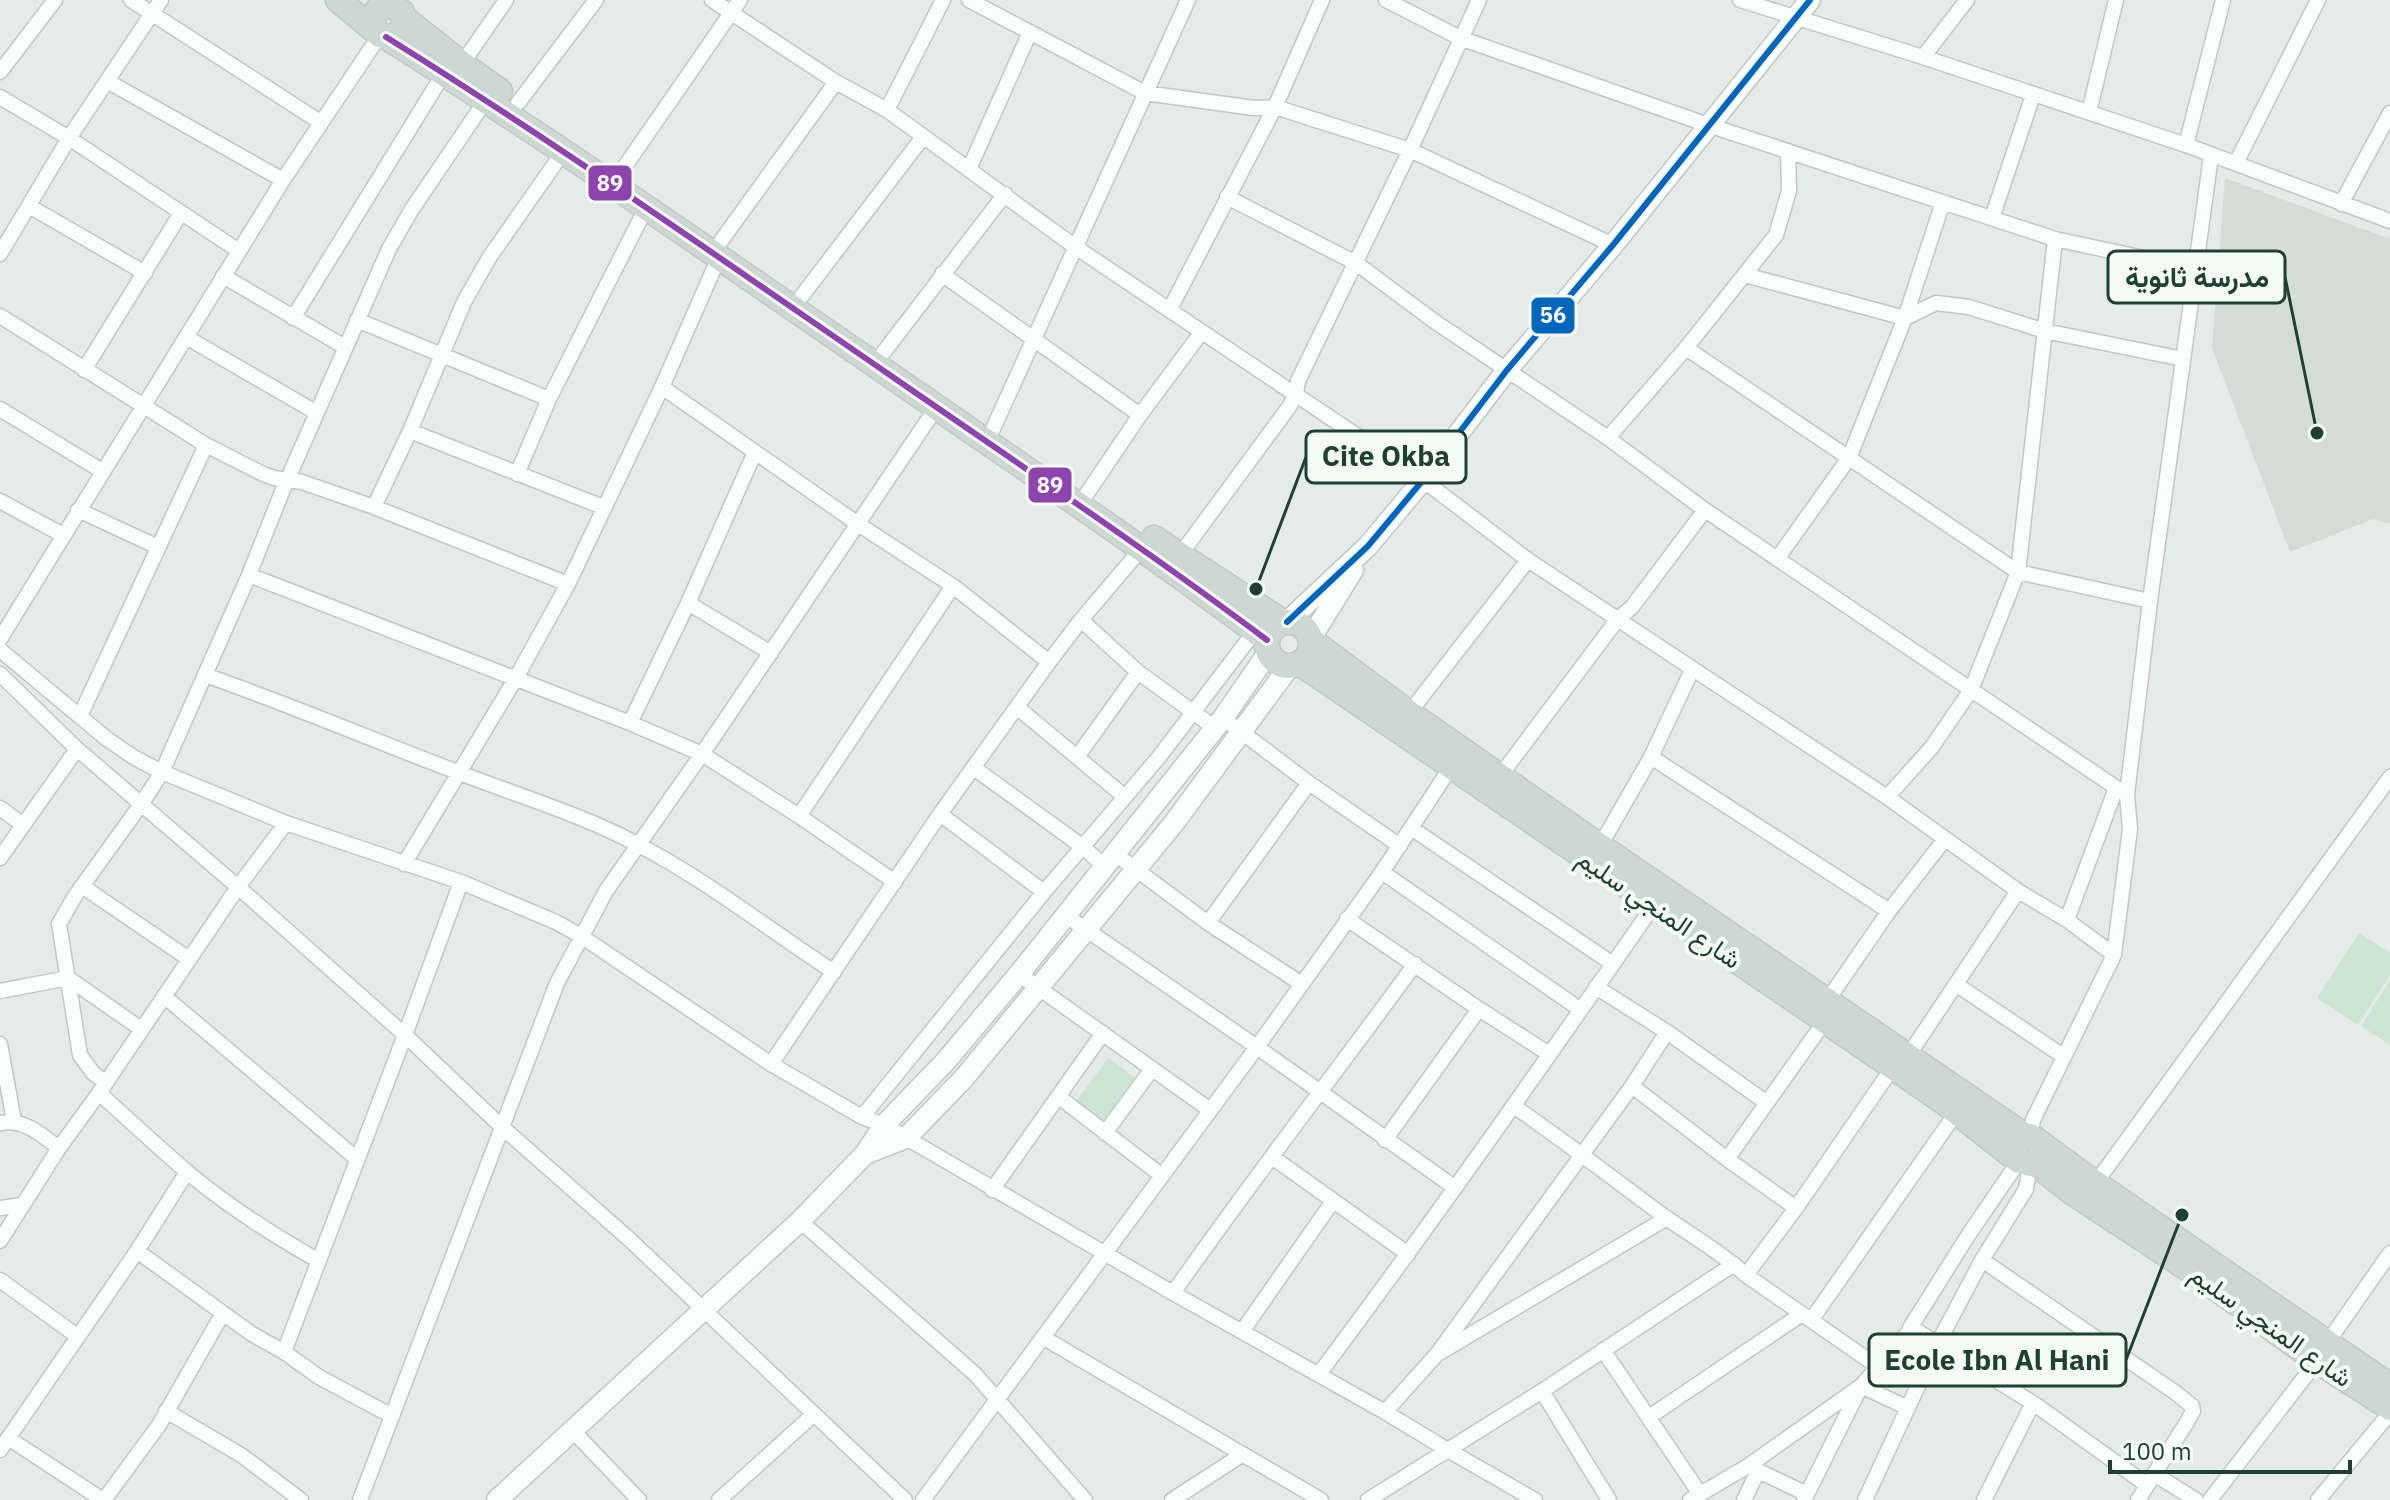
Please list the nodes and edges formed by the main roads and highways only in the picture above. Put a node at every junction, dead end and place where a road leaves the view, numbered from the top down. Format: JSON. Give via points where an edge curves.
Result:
{"nodes":[{"id":1,"x":338,"y":0,"type":"edge"},
{"id":2,"x":395,"y":6,"type":"edge"},
{"id":3,"x":380,"y":34,"type":"junction"},
{"id":4,"x":453,"y":69,"type":"junction"},
{"id":5,"x":720,"y":249,"type":"junction"},
{"id":6,"x":1272,"y":634,"type":"junction"},
{"id":7,"x":1311,"y":639,"type":"junction"},
{"id":8,"x":1295,"y":666,"type":"junction"},
{"id":9,"x":1826,"y":1011,"type":"junction"},
{"id":10,"x":1901,"y":1061,"type":"junction"},
{"id":11,"x":2027,"y":1151,"type":"junction"},
{"id":12,"x":2322,"y":1352,"type":"junction"},
{"id":13,"x":2390,"y":1386,"type":"edge"},
{"id":14,"x":2390,"y":1410,"type":"edge"}],
"edges":[{"from":1,"to":3,"type":"main road"},
{"from":2,"to":3,"type":"main road","via":[[402,30],[392,37]]},
{"from":2,"to":4,"type":"main road"},
{"from":3,"to":4,"type":"main road"},
{"from":4,"to":5,"type":"main road","via":[[518,103],[621,172]]},
{"from":4,"to":5,"type":"main road","via":[[486,100],[646,208]]},
{"from":5,"to":6,"type":"main road","via":[[936,408]]},
{"from":5,"to":6,"type":"main road","via":[[801,297],[1180,555]]},
{"from":6,"to":7,"type":"main road","via":[[1299,624]]},
{"from":6,"to":8,"type":"main road","via":[[1280,665]]},
{"from":7,"to":8,"type":"main road","via":[[1311,651]]},
{"from":7,"to":9,"type":"main road","name":"شارع المنجي سليم"},
{"from":8,"to":9,"type":"main road","name":"شارع المنجي سليم","via":[[1654,905]]},
{"from":9,"to":10,"type":"main road","name":"شارع المنجي سليم"},
{"from":10,"to":11,"type":"main road","name":"شارع المنجي سليم"},
{"from":10,"to":11,"type":"main road","name":"شارع المنجي سليم","via":[[1956,1113]]},
{"from":11,"to":12,"type":"main road","name":"شارع المنجي سليم","via":[[2073,1193]]},
{"from":11,"to":12,"type":"main road","name":"شارع المنجي سليم","via":[[2095,1184]]},
{"from":12,"to":13,"type":"main road","name":"شارع المنجي سليم"},
{"from":12,"to":14,"type":"main road","name":"شارع المنجي سليم"}]}
